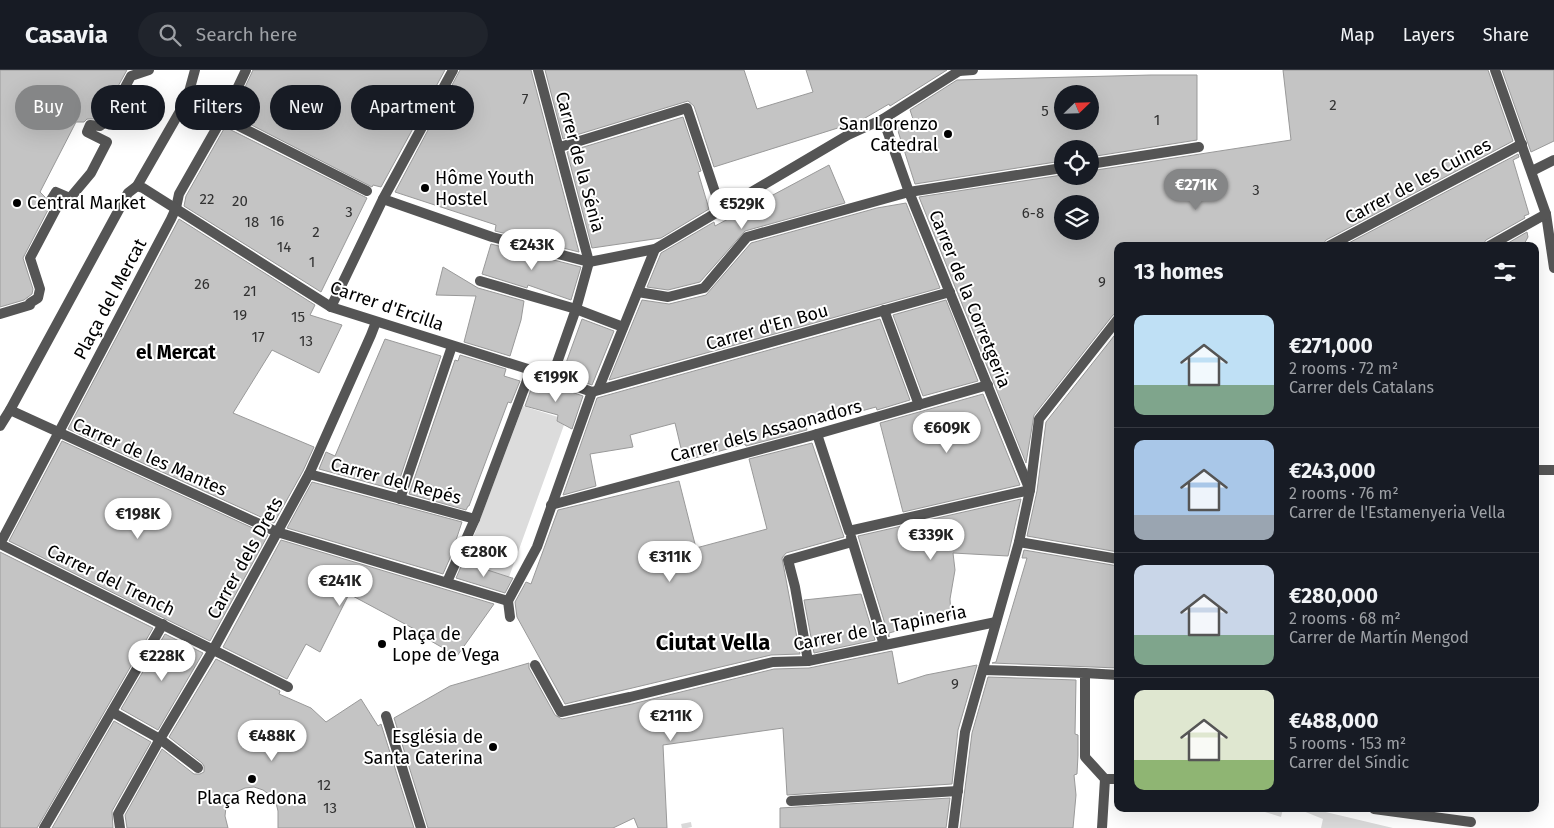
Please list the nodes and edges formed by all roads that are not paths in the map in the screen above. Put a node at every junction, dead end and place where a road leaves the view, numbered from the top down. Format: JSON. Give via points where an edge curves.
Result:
{"nodes":[{"id":1,"x":149,"y":70,"type":"edge"},
{"id":2,"x":195,"y":70,"type":"edge"},
{"id":3,"x":246,"y":70,"type":"edge"},
{"id":4,"x":453,"y":70,"type":"edge"},
{"id":5,"x":538,"y":70,"type":"edge"},
{"id":6,"x":959,"y":70,"type":"edge"},
{"id":7,"x":974,"y":70,"type":"edge"},
{"id":8,"x":1496,"y":70,"type":"edge"},
{"id":9,"x":239,"y":85,"type":"edge"},
{"id":10,"x":882,"y":120,"type":"junction"},
{"id":11,"x":216,"y":130,"type":"edge"},
{"id":12,"x":247,"y":130,"type":"edge"},
{"id":13,"x":1522,"y":144,"type":"junction"},
{"id":14,"x":1199,"y":147,"type":"dead end"},
{"id":15,"x":560,"y":148,"type":"junction"},
{"id":16,"x":1554,"y":160,"type":"edge"},
{"id":17,"x":1099,"y":163,"type":"edge"},
{"id":18,"x":1054,"y":169,"type":"edge"},
{"id":19,"x":1532,"y":171,"type":"junction"},
{"id":20,"x":137,"y":186,"type":"junction"},
{"id":21,"x":367,"y":191,"type":"dead end"},
{"id":22,"x":909,"y":192,"type":"junction"},
{"id":23,"x":383,"y":199,"type":"junction"},
{"id":24,"x":176,"y":208,"type":"junction"},
{"id":25,"x":721,"y":210,"type":"junction"},
{"id":26,"x":1546,"y":214,"type":"junction"},
{"id":27,"x":1338,"y":242,"type":"edge"},
{"id":28,"x":1496,"y":242,"type":"edge"},
{"id":29,"x":655,"y":249,"type":"junction"},
{"id":30,"x":589,"y":262,"type":"junction"},
{"id":31,"x":1554,"y":268,"type":"edge"},
{"id":32,"x":480,"y":281,"type":"dead end"},
{"id":33,"x":638,"y":292,"type":"junction"},
{"id":34,"x":950,"y":292,"type":"junction"},
{"id":35,"x":331,"y":307,"type":"junction"},
{"id":36,"x":576,"y":309,"type":"junction"},
{"id":37,"x":884,"y":310,"type":"junction"},
{"id":38,"x":0,"y":317,"type":"edge"},
{"id":39,"x":376,"y":322,"type":"junction"},
{"id":40,"x":1114,"y":324,"type":"edge"},
{"id":41,"x":623,"y":326,"type":"junction"},
{"id":42,"x":452,"y":346,"type":"junction"},
{"id":43,"x":531,"y":370,"type":"junction"},
{"id":44,"x":552,"y":377,"type":"junction"},
{"id":45,"x":988,"y":385,"type":"junction"},
{"id":46,"x":595,"y":391,"type":"junction"},
{"id":47,"x":919,"y":405,"type":"junction"},
{"id":48,"x":10,"y":410,"type":"junction"},
{"id":49,"x":0,"y":426,"type":"edge"},
{"id":50,"x":58,"y":433,"type":"junction"},
{"id":51,"x":817,"y":434,"type":"junction"},
{"id":52,"x":1539,"y":470,"type":"edge"},
{"id":53,"x":1554,"y":470,"type":"edge"},
{"id":54,"x":309,"y":474,"type":"junction"},
{"id":55,"x":1030,"y":490,"type":"junction"},
{"id":56,"x":400,"y":499,"type":"junction"},
{"id":57,"x":551,"y":505,"type":"junction"},
{"id":58,"x":475,"y":519,"type":"junction"},
{"id":59,"x":849,"y":531,"type":"junction"},
{"id":60,"x":277,"y":532,"type":"junction"},
{"id":61,"x":852,"y":542,"type":"junction"},
{"id":62,"x":1019,"y":542,"type":"junction"},
{"id":63,"x":0,"y":544,"type":"edge"},
{"id":64,"x":1114,"y":558,"type":"edge"},
{"id":65,"x":447,"y":582,"type":"junction"},
{"id":66,"x":508,"y":600,"type":"junction"},
{"id":67,"x":510,"y":617,"type":"dead end"},
{"id":68,"x":996,"y":622,"type":"junction"},
{"id":69,"x":163,"y":624,"type":"junction"},
{"id":70,"x":884,"y":645,"type":"junction"},
{"id":71,"x":213,"y":650,"type":"junction"},
{"id":72,"x":808,"y":661,"type":"junction"},
{"id":73,"x":535,"y":664,"type":"dead end"},
{"id":74,"x":983,"y":670,"type":"junction"},
{"id":75,"x":1085,"y":673,"type":"junction"},
{"id":76,"x":1114,"y":675,"type":"edge"},
{"id":77,"x":288,"y":687,"type":"dead end"},
{"id":78,"x":112,"y":712,"type":"junction"},
{"id":79,"x":386,"y":716,"type":"dead end"},
{"id":80,"x":160,"y":739,"type":"junction"},
{"id":81,"x":198,"y":768,"type":"dead end"},
{"id":82,"x":1105,"y":779,"type":"junction"},
{"id":83,"x":1114,"y":779,"type":"edge"},
{"id":84,"x":958,"y":791,"type":"junction"},
{"id":85,"x":791,"y":801,"type":"dead end"},
{"id":86,"x":1397,"y":812,"type":"edge"},
{"id":87,"x":1472,"y":822,"type":"dead end"},
{"id":88,"x":44,"y":828,"type":"edge"},
{"id":89,"x":120,"y":828,"type":"edge"},
{"id":90,"x":421,"y":828,"type":"edge"},
{"id":91,"x":953,"y":828,"type":"edge"},
{"id":92,"x":1102,"y":828,"type":"edge"}],
"edges":[{"from":1,"to":38,"type":"street","via":[[131,76],[100,126],[90,124],[87,132],[106,142],[91,173],[70,198],[56,192],[51,200],[54,200],[56,209],[30,258],[40,288],[38,298],[30,305]]},
{"from":2,"to":20,"type":"street","name":"Plaça del Mercat","via":[[187,99]]},
{"from":3,"to":9,"type":"street","name":"Plaça del Mercat"},
{"from":4,"to":23,"type":"street"},
{"from":5,"to":15,"type":"street","name":"Carrer de la Sénia"},
{"from":6,"to":7,"type":"street"},
{"from":6,"to":10,"type":"street"},
{"from":8,"to":13,"type":"street"},
{"from":10,"to":22,"type":"street","name":"Carrer de la Corretgeria"},
{"from":10,"to":25,"type":"street","via":[[848,135]]},
{"from":11,"to":24,"type":"street","name":"Plaça del Mercat","via":[[179,194]]},
{"from":12,"to":21,"type":"street"},
{"from":13,"to":19,"type":"street"},
{"from":13,"to":27,"type":"street","name":"Carrer de les Cuines"},
{"from":14,"to":17,"type":"street"},
{"from":15,"to":25,"type":"street","via":[[688,108]]},
{"from":15,"to":30,"type":"street","name":"Carrer de la Sénia"},
{"from":16,"to":19,"type":"street"},
{"from":18,"to":22,"type":"street"},
{"from":19,"to":26,"type":"street"},
{"from":20,"to":24,"type":"street","name":"Carrer d'Ercilla"},
{"from":20,"to":48,"type":"street","name":"Plaça del Mercat","via":[[128,193]]},
{"from":22,"to":33,"type":"street","via":[[747,237],[704,288],[668,297]]},
{"from":22,"to":34,"type":"street","name":"Carrer de la Corretgeria"},
{"from":23,"to":30,"type":"street","via":[[492,237]]},
{"from":23,"to":35,"type":"street"},
{"from":24,"to":35,"type":"street","name":"Carrer d'Ercilla"},
{"from":24,"to":50,"type":"street","name":"Plaça del Mercat"},
{"from":25,"to":29,"type":"street"},
{"from":26,"to":28,"type":"street"},
{"from":26,"to":31,"type":"street"},
{"from":29,"to":30,"type":"street"},
{"from":29,"to":33,"type":"street"},
{"from":30,"to":36,"type":"street"},
{"from":32,"to":36,"type":"street"},
{"from":33,"to":41,"type":"street"},
{"from":34,"to":37,"type":"street","name":"Carrer d'En Bou"},
{"from":34,"to":45,"type":"street","name":"Carrer de la Corretgeria"},
{"from":35,"to":39,"type":"street","name":"Carrer d'Ercilla"},
{"from":36,"to":41,"type":"street"},
{"from":36,"to":44,"type":"street"},
{"from":37,"to":46,"type":"street","name":"Carrer d'En Bou"},
{"from":37,"to":47,"type":"street"},
{"from":39,"to":42,"type":"street","name":"Carrer d'Ercilla"},
{"from":39,"to":54,"type":"street","name":"Carrer dels Drets"},
{"from":40,"to":55,"type":"street","via":[[1039,420]]},
{"from":41,"to":46,"type":"street"},
{"from":42,"to":43,"type":"street","name":"Carrer d'Ercilla"},
{"from":42,"to":56,"type":"street"},
{"from":43,"to":44,"type":"street","name":"Carrer d'Ercilla"},
{"from":43,"to":58,"type":"street"},
{"from":44,"to":46,"type":"street","name":"Carrer d'Ercilla"},
{"from":45,"to":47,"type":"street","name":"Carrer dels Assaonadors"},
{"from":45,"to":55,"type":"street","name":"Carrer de la Corretgeria"},
{"from":46,"to":57,"type":"street"},
{"from":47,"to":51,"type":"street","name":"Carrer dels Assaonadors"},
{"from":48,"to":49,"type":"street","name":"Plaça del Mercat"},
{"from":48,"to":50,"type":"street","name":"Carrer de les Mantes"},
{"from":50,"to":60,"type":"street","name":"Carrer de les Mantes"},
{"from":50,"to":63,"type":"street","name":"Plaça del Mercat"},
{"from":51,"to":57,"type":"street","name":"Carrer dels Assaonadors"},
{"from":51,"to":59,"type":"street"},
{"from":52,"to":53,"type":"street"},
{"from":54,"to":56,"type":"street","name":"Carrer del Repés"},
{"from":54,"to":60,"type":"street","name":"Carrer dels Drets"},
{"from":55,"to":59,"type":"street"},
{"from":55,"to":62,"type":"street"},
{"from":56,"to":58,"type":"street","name":"Carrer del Repés"},
{"from":57,"to":66,"type":"street","via":[[537,546]]},
{"from":58,"to":65,"type":"street"},
{"from":59,"to":61,"type":"street"},
{"from":60,"to":65,"type":"street","name":"Carrer de les Mantes"},
{"from":60,"to":71,"type":"street","name":"Carrer dels Drets"},
{"from":61,"to":70,"type":"street"},
{"from":61,"to":72,"type":"street","via":[[788,560],[796,587]]},
{"from":62,"to":64,"type":"street"},
{"from":62,"to":68,"type":"street"},
{"from":63,"to":69,"type":"street","name":"Carrer del Trench"},
{"from":65,"to":66,"type":"street","name":"Carrer de les Mantes"},
{"from":66,"to":67,"type":"street"},
{"from":68,"to":70,"type":"street","name":"Carrer de la Tapineria"},
{"from":68,"to":74,"type":"street"},
{"from":69,"to":71,"type":"street","name":"Carrer del Trench"},
{"from":69,"to":78,"type":"street"},
{"from":70,"to":72,"type":"street","name":"Carrer de la Tapineria"},
{"from":71,"to":77,"type":"street","name":"Carrer del Trench"},
{"from":71,"to":80,"type":"street","name":"Carrer dels Drets"},
{"from":72,"to":73,"type":"street","name":"Carrer de la Tapineria","via":[[773,662],[560,712]]},
{"from":74,"to":75,"type":"street"},
{"from":74,"to":84,"type":"street","via":[[965,732]]},
{"from":75,"to":76,"type":"street"},
{"from":75,"to":82,"type":"street","via":[[1085,758]]},
{"from":78,"to":80,"type":"street"},
{"from":78,"to":88,"type":"street"},
{"from":79,"to":90,"type":"street"},
{"from":80,"to":81,"type":"street"},
{"from":80,"to":89,"type":"street","name":"Carrer dels Drets","via":[[118,814]]},
{"from":82,"to":83,"type":"street"},
{"from":82,"to":92,"type":"street"},
{"from":84,"to":85,"type":"street"},
{"from":84,"to":91,"type":"street"},
{"from":86,"to":87,"type":"street"}]}
